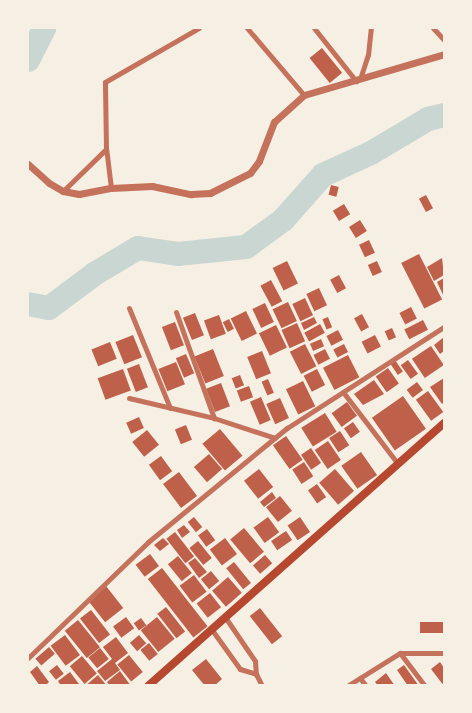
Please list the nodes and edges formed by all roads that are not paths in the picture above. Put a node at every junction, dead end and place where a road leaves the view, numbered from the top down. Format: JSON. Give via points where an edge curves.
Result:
{"nodes":[{"id":1,"x":199,"y":28,"type":"edge"},
{"id":2,"x":247,"y":28,"type":"edge"},
{"id":3,"x":314,"y":28,"type":"edge"},
{"id":4,"x":371,"y":28,"type":"edge"},
{"id":5,"x":433,"y":28,"type":"edge"},
{"id":6,"x":444,"y":40,"type":"edge"},
{"id":7,"x":444,"y":54,"type":"edge"},
{"id":8,"x":358,"y":80,"type":"junction"},
{"id":9,"x":304,"y":95,"type":"junction"},
{"id":10,"x":106,"y":149,"type":"junction"},
{"id":11,"x":28,"y":164,"type":"edge"},
{"id":12,"x":111,"y":188,"type":"junction"},
{"id":13,"x":63,"y":190,"type":"junction"},
{"id":14,"x":129,"y":308,"type":"dead end"},
{"id":15,"x":176,"y":312,"type":"dead end"},
{"id":16,"x":444,"y":327,"type":"edge"},
{"id":17,"x":343,"y":392,"type":"junction"},
{"id":18,"x":128,"y":398,"type":"dead end"},
{"id":19,"x":170,"y":408,"type":"junction"},
{"id":20,"x":214,"y":418,"type":"junction"},
{"id":21,"x":444,"y":423,"type":"edge"},
{"id":22,"x":274,"y":438,"type":"junction"},
{"id":23,"x":398,"y":464,"type":"junction"},
{"id":24,"x":225,"y":617,"type":"junction"},
{"id":25,"x":212,"y":630,"type":"junction"},
{"id":26,"x":400,"y":653,"type":"junction"},
{"id":27,"x":444,"y":653,"type":"edge"},
{"id":28,"x":28,"y":658,"type":"edge"},
{"id":29,"x":256,"y":674,"type":"junction"},
{"id":30,"x":360,"y":678,"type":"junction"},
{"id":31,"x":148,"y":686,"type":"edge"},
{"id":32,"x":262,"y":686,"type":"edge"},
{"id":33,"x":347,"y":686,"type":"edge"},
{"id":34,"x":366,"y":686,"type":"edge"},
{"id":35,"x":425,"y":686,"type":"edge"}],
"edges":[{"from":1,"to":10,"type":"street","via":[[105,82]]},
{"from":2,"to":9,"type":"street"},
{"from":3,"to":8,"type":"street"},
{"from":4,"to":8,"type":"street","via":[[368,55]]},
{"from":5,"to":6,"type":"street"},
{"from":7,"to":8,"type":"street"},
{"from":8,"to":9,"type":"street"},
{"from":9,"to":12,"type":"street","via":[[274,122],[259,161],[250,173],[210,193],[190,194],[152,186]]},
{"from":10,"to":12,"type":"street"},
{"from":10,"to":13,"type":"street"},
{"from":11,"to":13,"type":"street","via":[[49,183]]},
{"from":12,"to":13,"type":"street","via":[[79,194]]},
{"from":14,"to":19,"type":"street"},
{"from":15,"to":20,"type":"street"},
{"from":16,"to":17,"type":"street"},
{"from":17,"to":22,"type":"street"},
{"from":17,"to":23,"type":"street"},
{"from":18,"to":19,"type":"street"},
{"from":19,"to":20,"type":"street"},
{"from":20,"to":22,"type":"street"},
{"from":21,"to":23,"type":"main road"},
{"from":22,"to":28,"type":"street","via":[[148,542]]},
{"from":23,"to":24,"type":"main road"},
{"from":24,"to":25,"type":"main road"},
{"from":24,"to":29,"type":"street","via":[[255,661]]},
{"from":25,"to":29,"type":"street","via":[[240,669]]},
{"from":25,"to":31,"type":"main road"},
{"from":26,"to":27,"type":"street"},
{"from":26,"to":30,"type":"street"},
{"from":26,"to":35,"type":"street"},
{"from":29,"to":32,"type":"street"},
{"from":30,"to":33,"type":"street"},
{"from":30,"to":34,"type":"street"}]}
